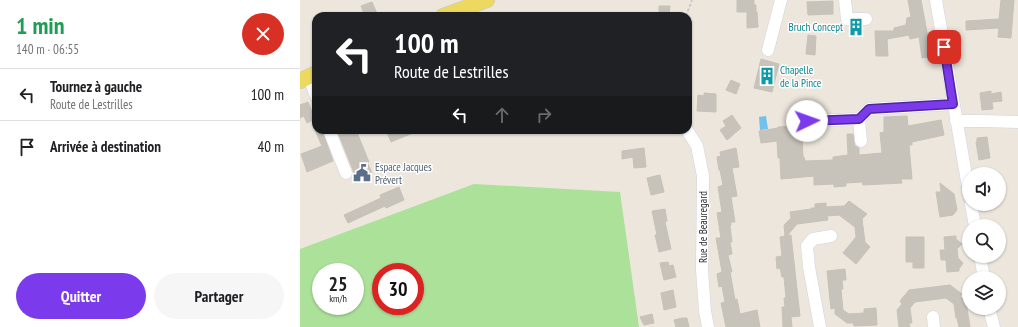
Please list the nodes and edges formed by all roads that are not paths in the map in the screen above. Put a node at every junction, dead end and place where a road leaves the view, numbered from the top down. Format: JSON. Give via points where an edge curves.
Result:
{"nodes":[{"id":1,"x":487,"y":0,"type":"edge"},
{"id":2,"x":781,"y":0,"type":"edge"},
{"id":3,"x":845,"y":0,"type":"edge"},
{"id":4,"x":936,"y":0,"type":"edge"},
{"id":5,"x":454,"y":12,"type":"edge"},
{"id":6,"x":866,"y":19,"type":"dead end"},
{"id":7,"x":768,"y":50,"type":"dead end"},
{"id":8,"x":308,"y":77,"type":"edge"},
{"id":9,"x":312,"y":86,"type":"edge"},
{"id":10,"x":953,"y":104,"type":"junction"},
{"id":11,"x":859,"y":119,"type":"junction"},
{"id":12,"x":807,"y":121,"type":"dead end"},
{"id":13,"x":956,"y":121,"type":"junction"},
{"id":14,"x":1018,"y":122,"type":"edge"},
{"id":15,"x":331,"y":134,"type":"edge"},
{"id":16,"x":690,"y":134,"type":"edge"},
{"id":17,"x":861,"y":142,"type":"dead end"},
{"id":18,"x":964,"y":167,"type":"edge"},
{"id":19,"x":346,"y":173,"type":"dead end"},
{"id":20,"x":831,"y":236,"type":"dead end"},
{"id":21,"x":991,"y":315,"type":"edge"},
{"id":22,"x":708,"y":327,"type":"edge"},
{"id":23,"x":820,"y":327,"type":"edge"},
{"id":24,"x":994,"y":327,"type":"edge"}],
"edges":[{"from":1,"to":5,"type":"main road"},
{"from":2,"to":7,"type":"street"},
{"from":3,"to":6,"type":"street","via":[[848,19]]},
{"from":4,"to":10,"type":"street","via":[[947,29]]},
{"from":8,"to":9,"type":"street"},
{"from":10,"to":11,"type":"street","via":[[869,109]]},
{"from":10,"to":13,"type":"street"},
{"from":11,"to":12,"type":"street"},
{"from":11,"to":17,"type":"street"},
{"from":13,"to":14,"type":"street"},
{"from":13,"to":18,"type":"street"},
{"from":15,"to":19,"type":"street"},
{"from":16,"to":22,"type":"street","name":"Rue de Beauregard","via":[[697,146],[703,176],[702,270]]},
{"from":20,"to":23,"type":"street","via":[[813,239],[807,246]]},
{"from":21,"to":24,"type":"street"}]}
